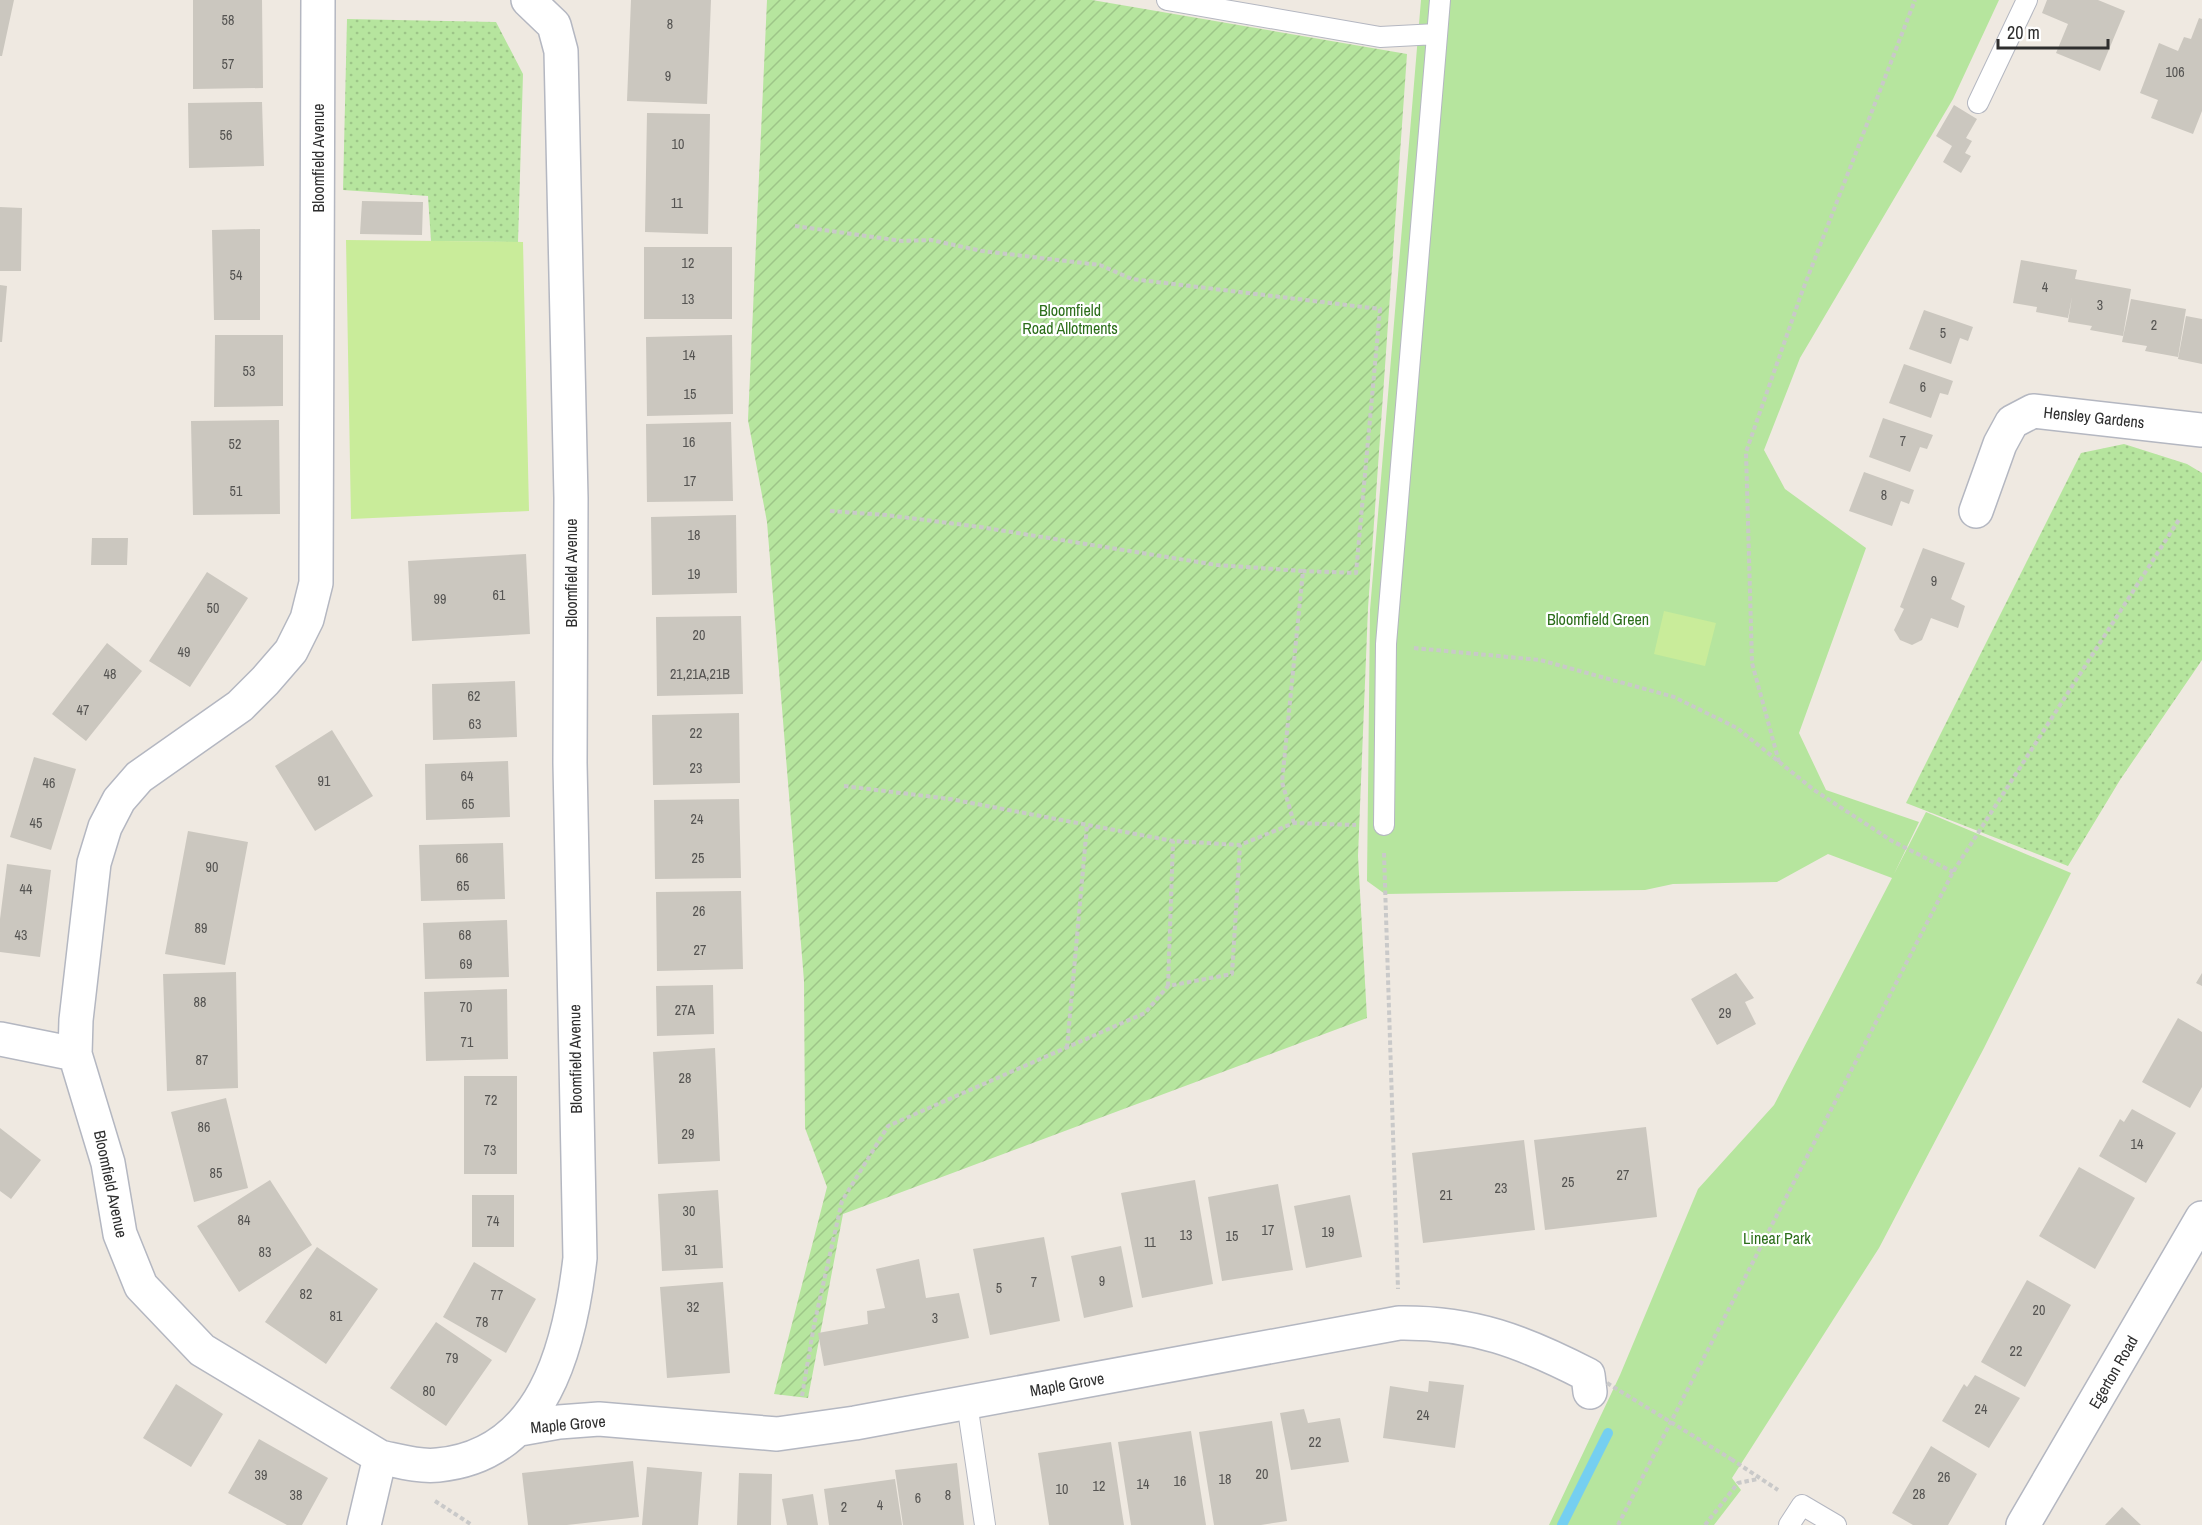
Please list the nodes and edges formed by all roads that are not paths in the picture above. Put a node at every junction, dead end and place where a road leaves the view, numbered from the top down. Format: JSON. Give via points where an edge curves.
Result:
{"nodes":[{"id":1,"x":318,"y":0,"type":"edge"},
{"id":2,"x":528,"y":0,"type":"edge"},
{"id":3,"x":1167,"y":0,"type":"edge"},
{"id":4,"x":1440,"y":0,"type":"edge"},
{"id":5,"x":2027,"y":0,"type":"edge"},
{"id":6,"x":1437,"y":34,"type":"junction"},
{"id":7,"x":1978,"y":103,"type":"dead end"},
{"id":8,"x":2202,"y":430,"type":"edge"},
{"id":9,"x":1976,"y":511,"type":"dead end"},
{"id":10,"x":1384,"y":825,"type":"road end"},
{"id":11,"x":0,"y":1039,"type":"edge"},
{"id":12,"x":75,"y":1054,"type":"junction"},
{"id":13,"x":2202,"y":1218,"type":"edge"},
{"id":14,"x":1598,"y":1388,"type":"road end"},
{"id":15,"x":967,"y":1403,"type":"junction"},
{"id":16,"x":520,"y":1429,"type":"junction"},
{"id":17,"x":380,"y":1457,"type":"junction"},
{"id":18,"x":364,"y":1525,"type":"edge"},
{"id":19,"x":985,"y":1525,"type":"edge"},
{"id":20,"x":1789,"y":1525,"type":"edge"},
{"id":21,"x":1836,"y":1525,"type":"edge"},
{"id":22,"x":2023,"y":1525,"type":"edge"}],
"edges":[{"from":1,"to":12,"type":"street","name":"Bloomfield Avenue","via":[[316,583],[308,619],[291,651],[240,706],[139,777],[119,800],[105,827],[94,863]]},
{"from":2,"to":16,"type":"street","name":"Bloomfield Avenue","via":[[555,25],[561,51],[580,1258],[566,1342],[541,1400]]},
{"from":3,"to":6,"type":"lane","via":[[1380,37]]},
{"from":4,"to":6,"type":"lane"},
{"from":5,"to":7,"type":"lane"},
{"from":6,"to":10,"type":"lane","via":[[1386,644]]},
{"from":8,"to":9,"type":"street","name":"Hensley Gardens","via":[[2033,411],[2012,422],[2008,429]]},
{"from":11,"to":12,"type":"street"},
{"from":12,"to":17,"type":"street","name":"Bloomfield Avenue","via":[[108,1163],[120,1234],[141,1286],[202,1350]]},
{"from":13,"to":22,"type":"street","name":"Egerton Road"},
{"from":14,"to":15,"type":"street","name":"Maple Grove","via":[[1588,1376],[1544,1353],[1481,1331],[1439,1323],[1399,1323]]},
{"from":15,"to":16,"type":"street","name":"Maple Grove","via":[[777,1434],[599,1419]]},
{"from":15,"to":19,"type":"lane"},
{"from":16,"to":17,"type":"street","name":"Bloomfield Avenue","via":[[498,1445],[462,1461],[410,1464]]},
{"from":17,"to":18,"type":"street"},
{"from":20,"to":21,"type":"lane","via":[[1802,1505]]}]}
